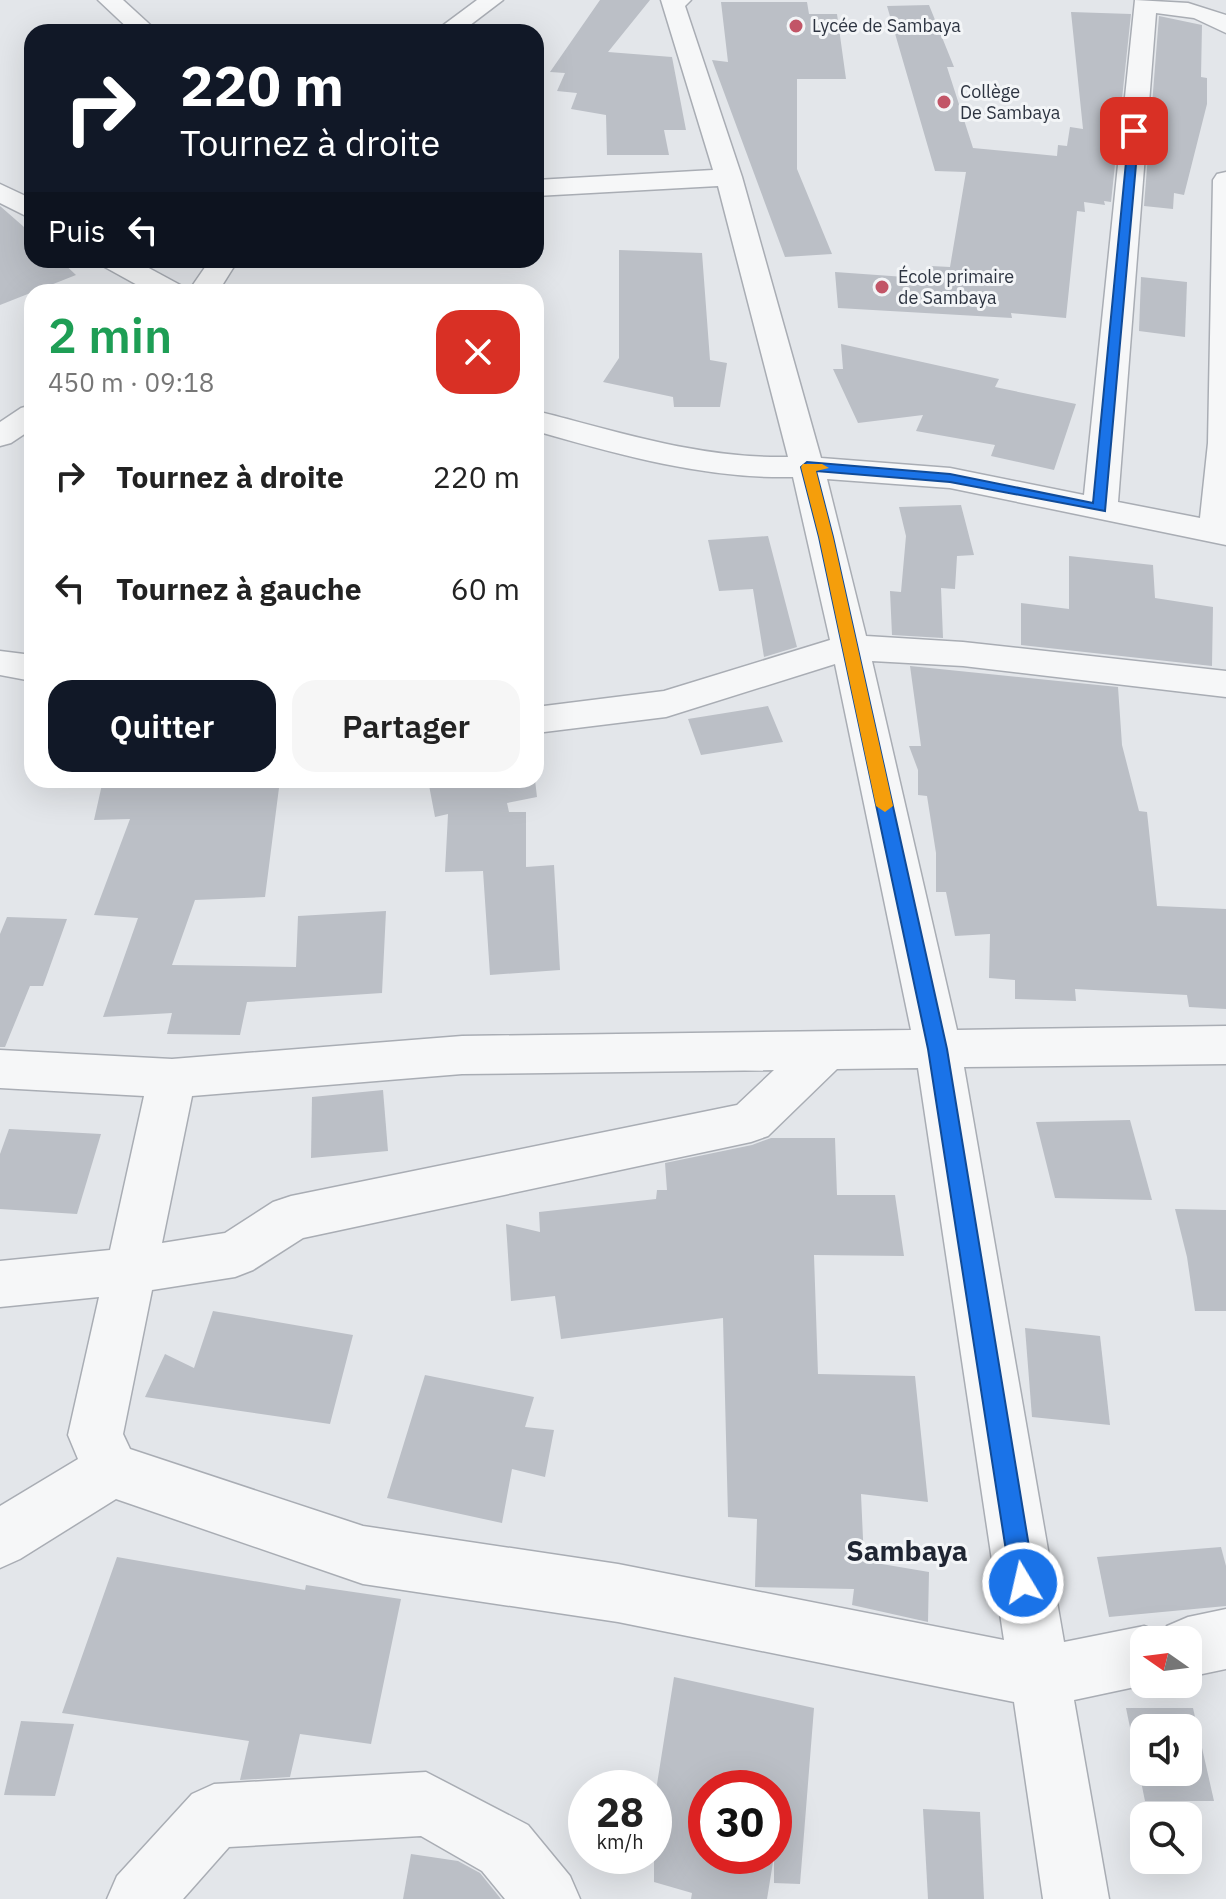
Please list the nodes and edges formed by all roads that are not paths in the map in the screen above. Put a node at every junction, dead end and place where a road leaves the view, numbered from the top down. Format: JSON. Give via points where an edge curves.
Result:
{"nodes":[{"id":1,"x":109,"y":0,"type":"edge"},
{"id":2,"x":492,"y":0,"type":"edge"},
{"id":3,"x":680,"y":0,"type":"edge"},
{"id":4,"x":1146,"y":3,"type":"edge"},
{"id":5,"x":137,"y":24,"type":"edge"},
{"id":6,"x":458,"y":24,"type":"edge"},
{"id":7,"x":1226,"y":26,"type":"edge"},
{"id":8,"x":729,"y":177,"type":"junction"},
{"id":9,"x":1226,"y":180,"type":"edge"},
{"id":10,"x":544,"y":188,"type":"edge"},
{"id":11,"x":0,"y":192,"type":"edge"},
{"id":12,"x":24,"y":206,"type":"edge"},
{"id":13,"x":128,"y":268,"type":"edge"},
{"id":14,"x":157,"y":284,"type":"edge"},
{"id":15,"x":24,"y":420,"type":"edge"},
{"id":16,"x":544,"y":423,"type":"edge"},
{"id":17,"x":0,"y":436,"type":"edge"},
{"id":18,"x":807,"y":467,"type":"junction"},
{"id":19,"x":1100,"y":508,"type":"junction"},
{"id":20,"x":1221,"y":533,"type":"edge"},
{"id":21,"x":850,"y":647,"type":"junction"},
{"id":22,"x":0,"y":663,"type":"edge"},
{"id":23,"x":24,"y":667,"type":"edge"},
{"id":24,"x":1226,"y":684,"type":"edge"},
{"id":25,"x":544,"y":719,"type":"edge"},
{"id":26,"x":1226,"y":1045,"type":"edge"},
{"id":27,"x":827,"y":1049,"type":"junction"},
{"id":28,"x":938,"y":1049,"type":"junction"},
{"id":29,"x":0,"y":1069,"type":"edge"},
{"id":30,"x":172,"y":1078,"type":"junction"},
{"id":31,"x":128,"y":1271,"type":"junction"},
{"id":32,"x":0,"y":1284,"type":"edge"},
{"id":33,"x":111,"y":1470,"type":"junction"},
{"id":34,"x":0,"y":1539,"type":"edge"},
{"id":35,"x":1226,"y":1639,"type":"edge"},
{"id":36,"x":1202,"y":1644,"type":"edge"},
{"id":37,"x":1130,"y":1659,"type":"edge"},
{"id":38,"x":1039,"y":1677,"type":"junction"},
{"id":39,"x":140,"y":1899,"type":"edge"},
{"id":40,"x":547,"y":1899,"type":"edge"},
{"id":41,"x":1076,"y":1899,"type":"edge"}],
"edges":[{"from":1,"to":5,"type":"street"},
{"from":2,"to":6,"type":"street"},
{"from":3,"to":8,"type":"street","via":[[672,0]]},
{"from":4,"to":7,"type":"street","via":[[1204,13]]},
{"from":4,"to":19,"type":"street"},
{"from":8,"to":10,"type":"street"},
{"from":8,"to":18,"type":"street"},
{"from":9,"to":20,"type":"street"},
{"from":11,"to":12,"type":"street"},
{"from":13,"to":14,"type":"street"},
{"from":15,"to":17,"type":"street"},
{"from":16,"to":18,"type":"street","via":[[635,449],[714,463]]},
{"from":18,"to":19,"type":"street","via":[[950,478]]},
{"from":18,"to":21,"type":"street"},
{"from":19,"to":20,"type":"street"},
{"from":21,"to":24,"type":"street","via":[[963,654]]},
{"from":21,"to":25,"type":"street","via":[[666,704]]},
{"from":21,"to":28,"type":"street"},
{"from":22,"to":23,"type":"street"},
{"from":26,"to":28,"type":"street"},
{"from":27,"to":28,"type":"street"},
{"from":27,"to":30,"type":"street","via":[[462,1055]]},
{"from":27,"to":31,"type":"street","via":[[751,1122],[291,1218],[235,1254]]},
{"from":28,"to":38,"type":"street"},
{"from":29,"to":30,"type":"street"},
{"from":30,"to":31,"type":"street"},
{"from":31,"to":32,"type":"street"},
{"from":31,"to":33,"type":"street","via":[[95,1435]]},
{"from":33,"to":34,"type":"street"},
{"from":33,"to":38,"type":"street","via":[[363,1555],[618,1593]]},
{"from":35,"to":36,"type":"street"},
{"from":37,"to":38,"type":"street"},
{"from":38,"to":41,"type":"street"},
{"from":39,"to":40,"type":"street","via":[[214,1816],[426,1804],[505,1848]]}]}
